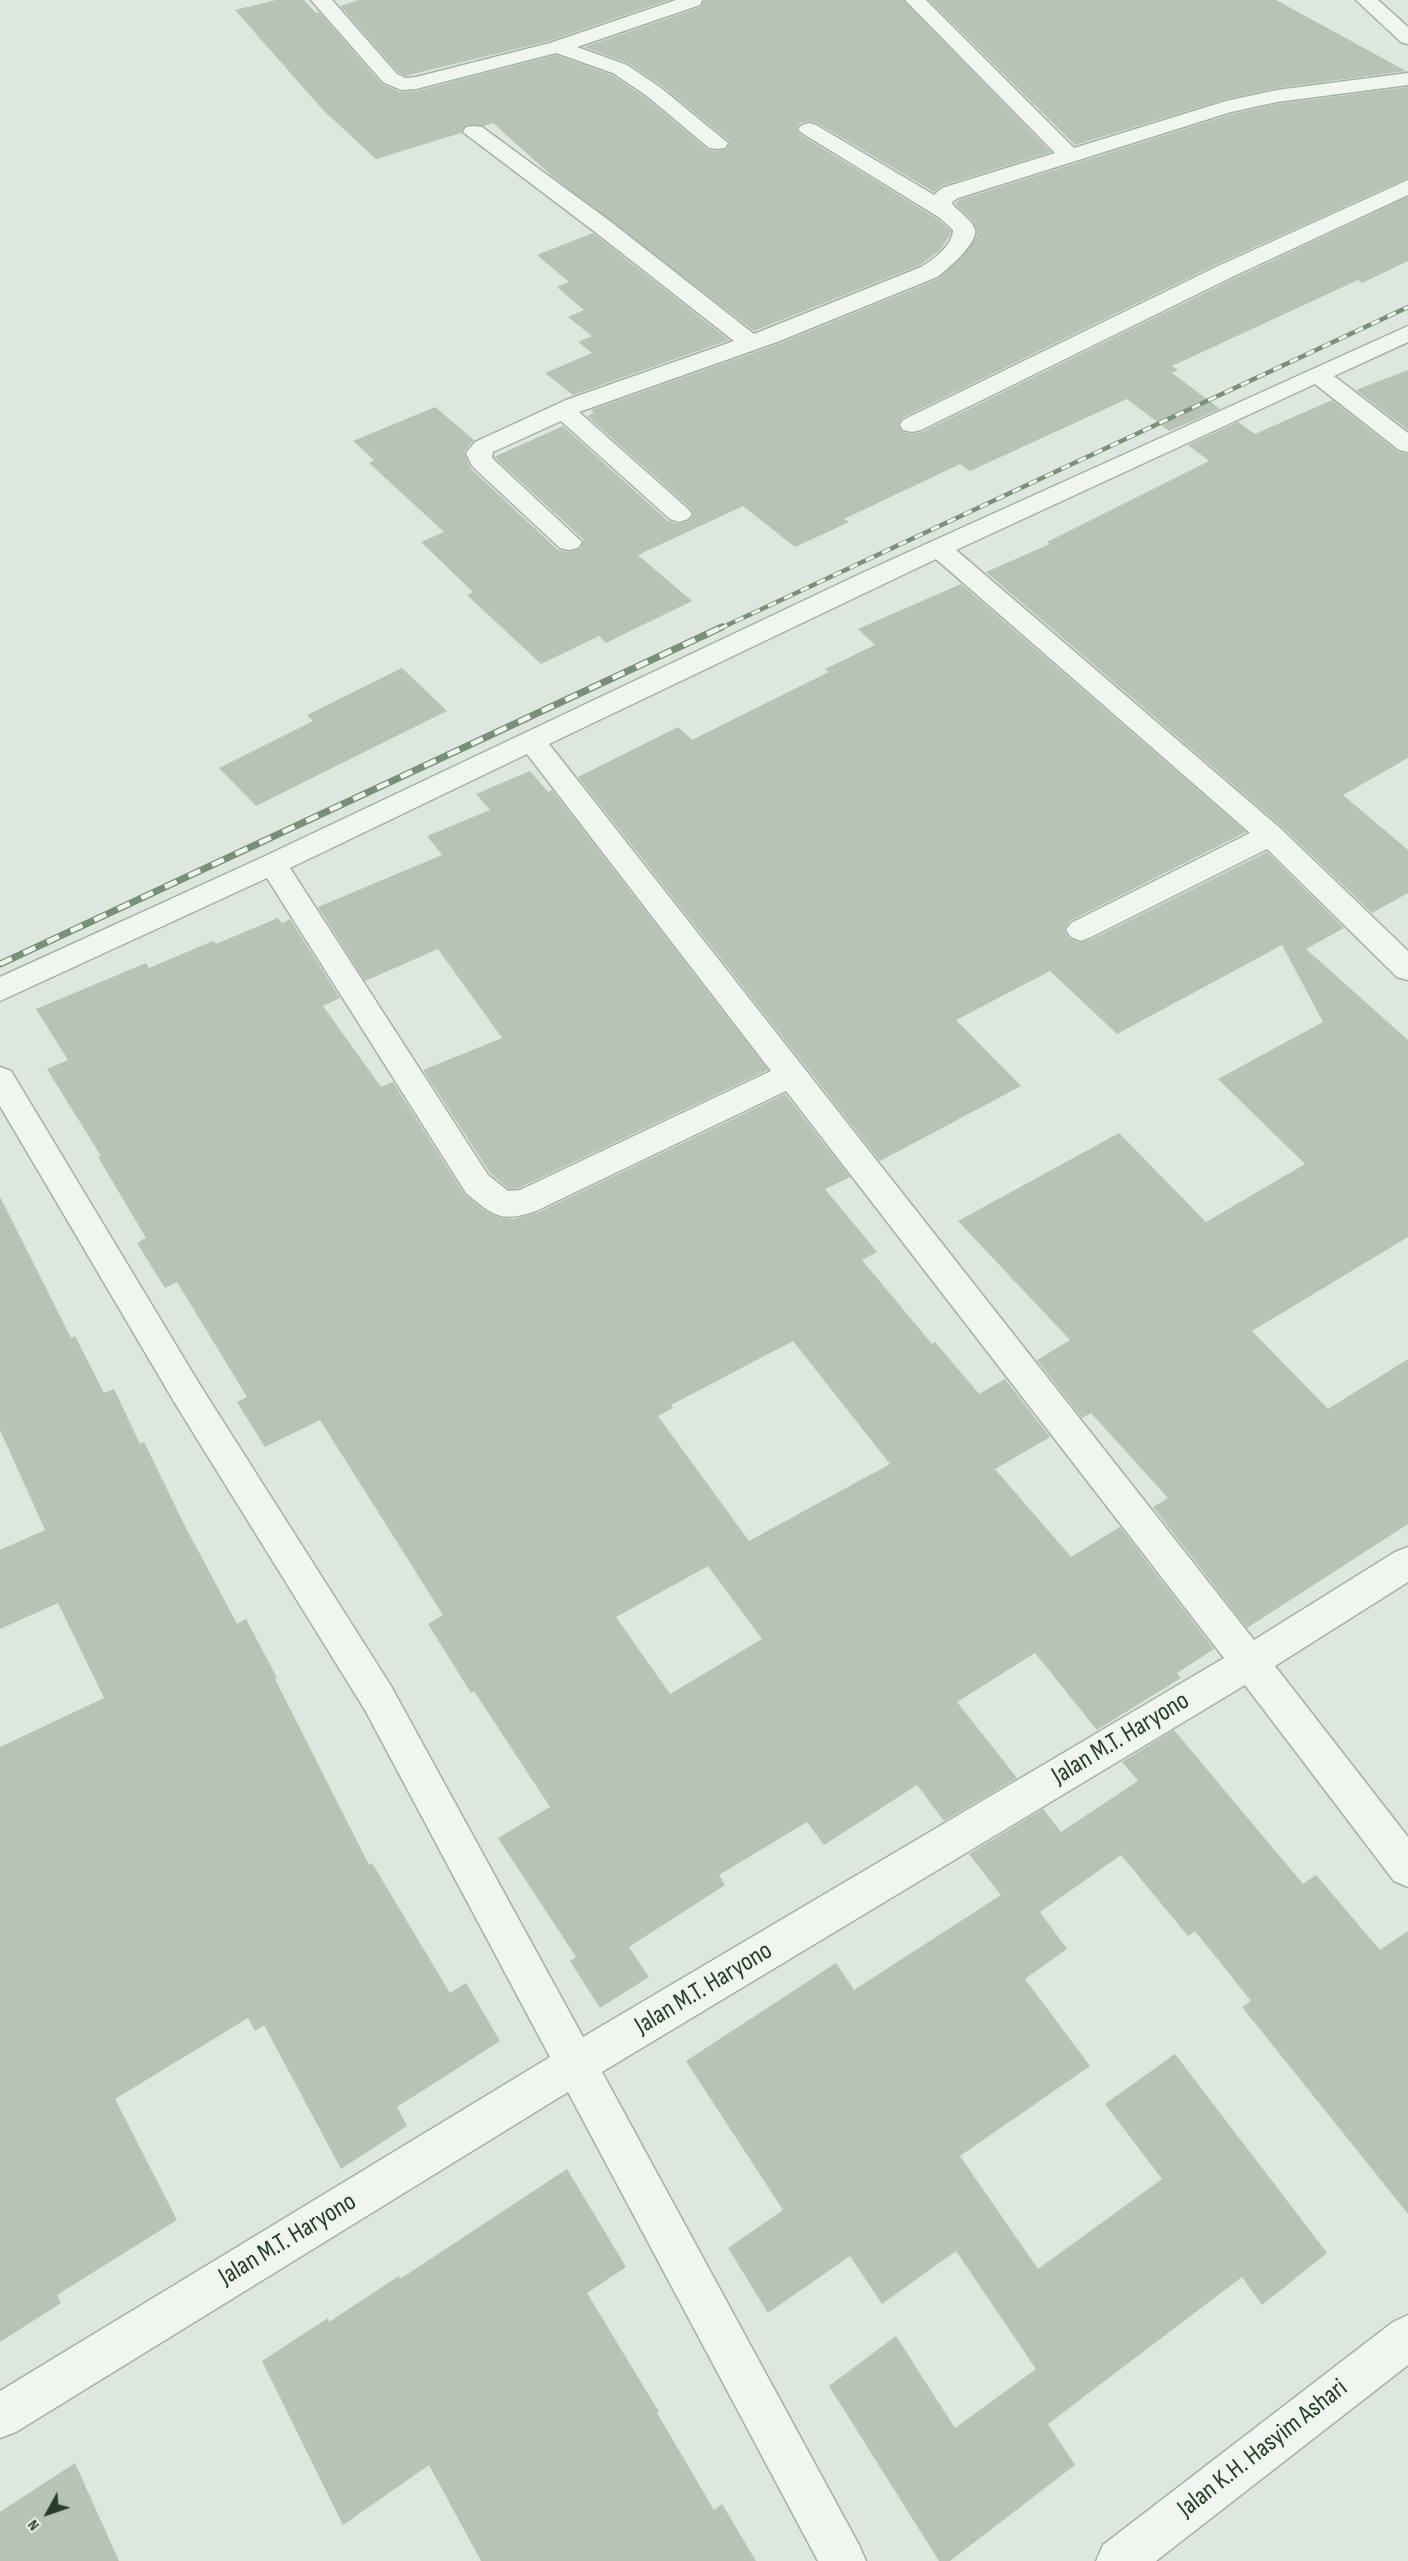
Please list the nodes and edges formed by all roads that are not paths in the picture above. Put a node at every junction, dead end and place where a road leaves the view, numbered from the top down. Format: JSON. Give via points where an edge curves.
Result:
{"nodes":[{"id":1,"x":321,"y":0,"type":"edge"},
{"id":2,"x":915,"y":0,"type":"edge"},
{"id":3,"x":1366,"y":0,"type":"edge"},
{"id":4,"x":693,"y":2,"type":"dead end"},
{"id":5,"x":1408,"y":38,"type":"edge"},
{"id":6,"x":556,"y":47,"type":"junction"},
{"id":7,"x":1408,"y":79,"type":"edge"},
{"id":8,"x":809,"y":129,"type":"dead end"},
{"id":9,"x":474,"y":132,"type":"dead end"},
{"id":10,"x":717,"y":143,"type":"dead end"},
{"id":11,"x":1070,"y":156,"type":"junction"},
{"id":12,"x":1408,"y":187,"type":"edge"},
{"id":13,"x":948,"y":213,"type":"junction"},
{"id":14,"x":1408,"y":333,"type":"edge"},
{"id":15,"x":750,"y":343,"type":"junction"},
{"id":16,"x":1318,"y":375,"type":"junction"},
{"id":17,"x":566,"y":410,"type":"junction"},
{"id":18,"x":912,"y":425,"type":"dead end"},
{"id":19,"x":1408,"y":445,"type":"edge"},
{"id":20,"x":679,"y":514,"type":"dead end"},
{"id":21,"x":569,"y":542,"type":"dead end"},
{"id":22,"x":940,"y":549,"type":"junction"},
{"id":23,"x":532,"y":741,"type":"junction"},
{"id":24,"x":1270,"y":835,"type":"junction"},
{"id":25,"x":273,"y":864,"type":"junction"},
{"id":26,"x":1081,"y":930,"type":"dead end"},
{"id":27,"x":1408,"y":969,"type":"edge"},
{"id":28,"x":0,"y":990,"type":"edge"},
{"id":29,"x":790,"y":1077,"type":"junction"},
{"id":30,"x":0,"y":1079,"type":"edge"},
{"id":31,"x":1408,"y":1563,"type":"edge"},
{"id":32,"x":1250,"y":1662,"type":"junction"},
{"id":33,"x":1408,"y":1868,"type":"edge"},
{"id":34,"x":575,"y":2066,"type":"junction"},
{"id":35,"x":1408,"y":2337,"type":"edge"},
{"id":36,"x":0,"y":2416,"type":"edge"},
{"id":37,"x":843,"y":2561,"type":"edge"},
{"id":38,"x":1119,"y":2561,"type":"edge"}],
"edges":[{"from":1,"to":6,"type":"street","via":[[390,78],[401,84]]},
{"from":2,"to":11,"type":"street"},
{"from":3,"to":5,"type":"street"},
{"from":4,"to":6,"type":"street"},
{"from":6,"to":10,"type":"street","via":[[620,69]]},
{"from":7,"to":11,"type":"street","via":[[1236,105]]},
{"from":8,"to":13,"type":"street"},
{"from":9,"to":15,"type":"street"},
{"from":11,"to":13,"type":"street","via":[[950,193],[941,200]]},
{"from":12,"to":18,"type":"street"},
{"from":13,"to":15,"type":"street","via":[[964,229],[964,237],[942,264]]},
{"from":14,"to":16,"type":"street"},
{"from":15,"to":17,"type":"street"},
{"from":16,"to":19,"type":"street"},
{"from":16,"to":22,"type":"street"},
{"from":17,"to":20,"type":"street"},
{"from":17,"to":21,"type":"street","via":[[478,453],[481,461]]},
{"from":22,"to":23,"type":"street"},
{"from":22,"to":24,"type":"street"},
{"from":23,"to":25,"type":"street"},
{"from":23,"to":29,"type":"street"},
{"from":24,"to":26,"type":"street"},
{"from":24,"to":27,"type":"street"},
{"from":25,"to":28,"type":"street"},
{"from":25,"to":29,"type":"street","via":[[477,1185],[502,1205],[525,1202]]},
{"from":29,"to":32,"type":"street"},
{"from":30,"to":34,"type":"street","via":[[188,1395],[378,1698]]},
{"from":31,"to":32,"type":"street","name":"Jalan M.T. Haryono"},
{"from":32,"to":33,"type":"street"},
{"from":32,"to":34,"type":"street","name":"Jalan M.T. Haryono"},
{"from":34,"to":36,"type":"street","name":"Jalan M.T. Haryono"},
{"from":34,"to":37,"type":"street"},
{"from":35,"to":38,"type":"street","name":"Jalan K.H. Hasyim Ashari"}]}
